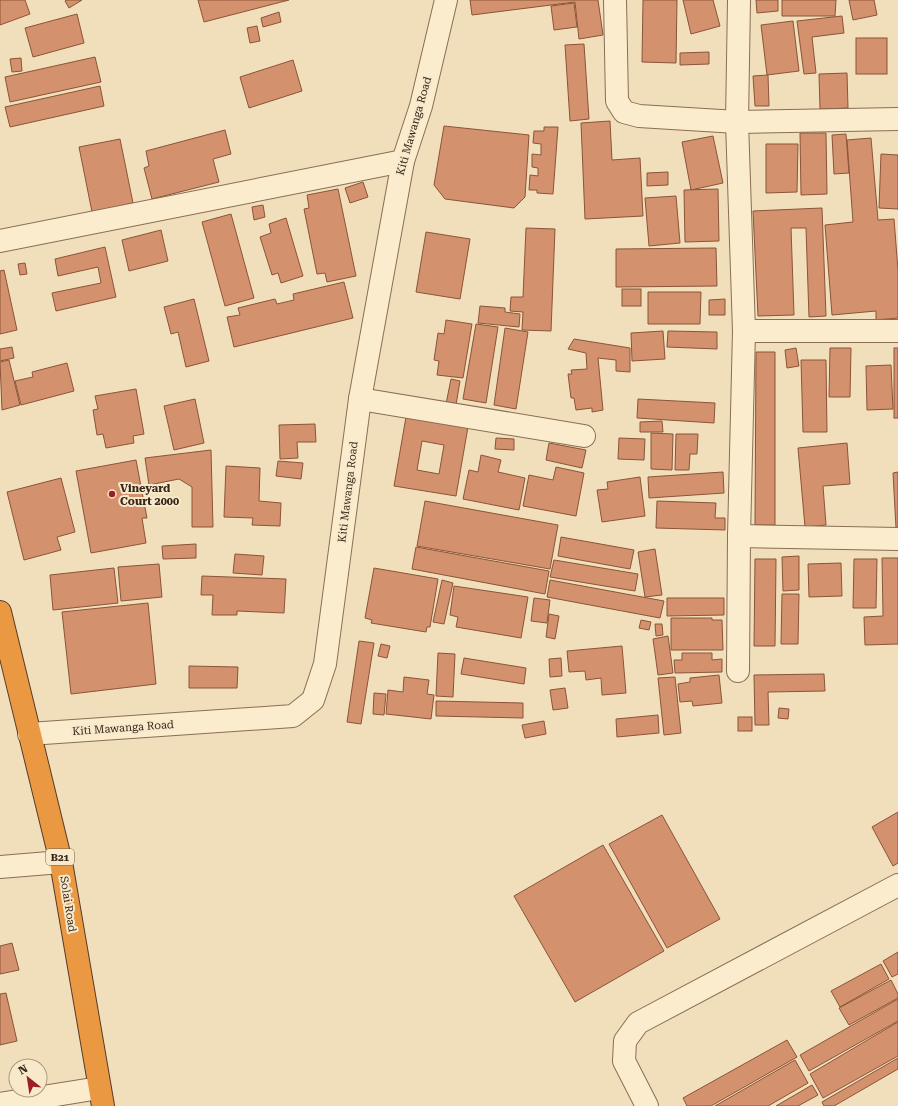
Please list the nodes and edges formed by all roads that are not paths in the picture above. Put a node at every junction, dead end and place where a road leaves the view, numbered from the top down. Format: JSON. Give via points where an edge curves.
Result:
{"nodes":[{"id":1,"x":446,"y":0,"type":"edge"},
{"id":2,"x":614,"y":0,"type":"edge"},
{"id":3,"x":738,"y":0,"type":"edge"},
{"id":4,"x":898,"y":119,"type":"edge"},
{"id":5,"x":737,"y":122,"type":"junction"},
{"id":6,"x":403,"y":161,"type":"junction"},
{"id":7,"x":0,"y":241,"type":"edge"},
{"id":8,"x":744,"y":331,"type":"junction"},
{"id":9,"x":898,"y":331,"type":"edge"},
{"id":10,"x":360,"y":399,"type":"junction"},
{"id":11,"x":584,"y":436,"type":"dead end"},
{"id":12,"x":739,"y":536,"type":"junction"},
{"id":13,"x":898,"y":539,"type":"edge"},
{"id":14,"x":0,"y":612,"type":"edge"},
{"id":15,"x":738,"y":671,"type":"dead end"},
{"id":16,"x":29,"y":734,"type":"junction"},
{"id":17,"x":61,"y":862,"type":"junction"},
{"id":18,"x":0,"y":867,"type":"edge"},
{"id":19,"x":898,"y":885,"type":"edge"},
{"id":20,"x":101,"y":1097,"type":"edge"},
{"id":21,"x":0,"y":1104,"type":"edge"},
{"id":22,"x":647,"y":1106,"type":"edge"}],
"edges":[{"from":1,"to":6,"type":"street","name":"Kiti Mawanga Road","via":[[421,106]]},
{"from":2,"to":5,"type":"street","via":[[617,101],[624,112],[638,116]]},
{"from":3,"to":5,"type":"street"},
{"from":4,"to":5,"type":"street"},
{"from":5,"to":8,"type":"street"},
{"from":6,"to":7,"type":"street"},
{"from":6,"to":10,"type":"street","name":"Kiti Mawanga Road"},
{"from":8,"to":9,"type":"street"},
{"from":8,"to":12,"type":"street"},
{"from":10,"to":11,"type":"street"},
{"from":10,"to":16,"type":"street","name":"Kiti Mawanga Road","via":[[326,664],[313,700],[294,716]]},
{"from":12,"to":13,"type":"street"},
{"from":12,"to":15,"type":"street"},
{"from":14,"to":16,"type":"highway","name":"Solai Road","number":"B21"},
{"from":16,"to":17,"type":"highway","name":"Solai Road","number":"B21"},
{"from":17,"to":18,"type":"street"},
{"from":17,"to":20,"type":"highway","name":"Solai Road","number":"B21"},
{"from":19,"to":22,"type":"street","via":[[638,1023],[625,1041],[624,1061]]},
{"from":20,"to":21,"type":"street"}]}
